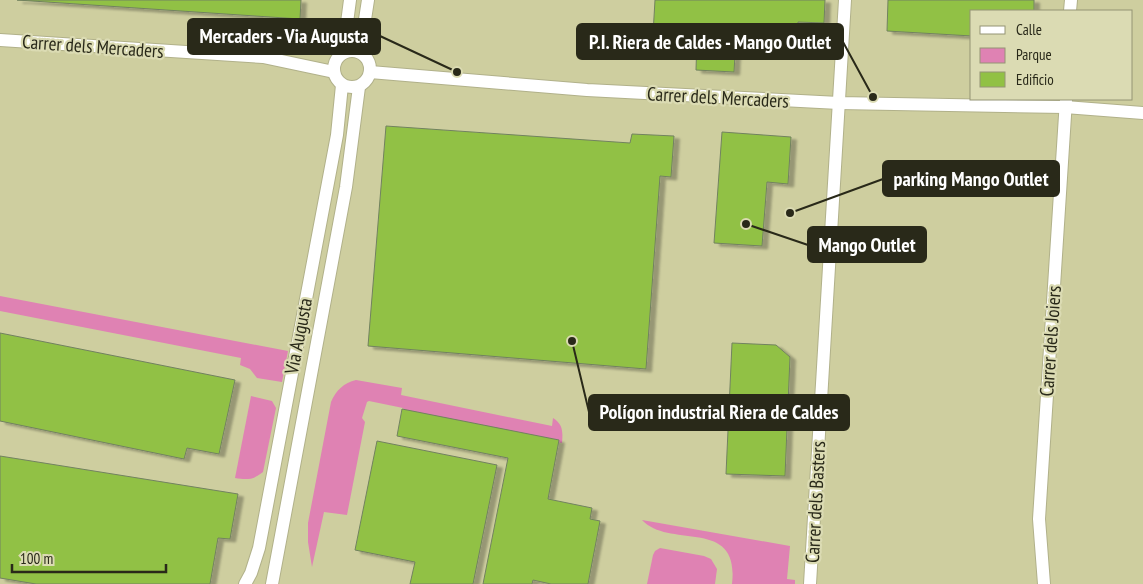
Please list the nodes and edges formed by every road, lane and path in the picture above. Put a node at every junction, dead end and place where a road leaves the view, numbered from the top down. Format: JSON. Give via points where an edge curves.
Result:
{"nodes":[{"id":1,"x":350,"y":0,"type":"edge"},
{"id":2,"x":368,"y":0,"type":"edge"},
{"id":3,"x":845,"y":0,"type":"edge"},
{"id":4,"x":0,"y":40,"type":"edge"},
{"id":5,"x":360,"y":52,"type":"junction"},
{"id":6,"x":343,"y":53,"type":"junction"},
{"id":7,"x":334,"y":72,"type":"junction"},
{"id":8,"x":370,"y":72,"type":"junction"},
{"id":9,"x":342,"y":85,"type":"junction"},
{"id":10,"x":359,"y":87,"type":"junction"},
{"id":11,"x":839,"y":103,"type":"junction"},
{"id":12,"x":1066,"y":103,"type":"edge"},
{"id":13,"x":1143,"y":113,"type":"edge"},
{"id":14,"x":245,"y":584,"type":"edge"},
{"id":15,"x":272,"y":584,"type":"edge"},
{"id":16,"x":810,"y":584,"type":"edge"},
{"id":17,"x":1044,"y":584,"type":"edge"}],
"edges":[{"from":1,"to":6,"type":"street"},
{"from":2,"to":5,"type":"street"},
{"from":3,"to":11,"type":"street","name":"Carrer dels Basters"},
{"from":4,"to":7,"type":"street","name":"Carrer dels Mercaders","via":[[263,57]]},
{"from":5,"to":6,"type":"street"},
{"from":5,"to":8,"type":"street","via":[[368,61]]},
{"from":6,"to":7,"type":"street","via":[[334,64]]},
{"from":7,"to":9,"type":"street"},
{"from":8,"to":10,"type":"street"},
{"from":8,"to":11,"type":"street","name":"Carrer dels Mercaders","via":[[587,90]]},
{"from":9,"to":10,"type":"street"},
{"from":9,"to":14,"type":"street","name":"Via Augusta","via":[[337,134],[259,548]]},
{"from":10,"to":15,"type":"street","name":"Via Augusta","via":[[346,188]]},
{"from":11,"to":12,"type":"street","name":"Carrer dels Mercaders"},
{"from":11,"to":16,"type":"street","name":"Carrer dels Basters"},
{"from":12,"to":13,"type":"street","name":"Carrer dels Mercaders"},
{"from":12,"to":17,"type":"street","name":"Carrer dels Joiers","via":[[1038,519]]}]}
